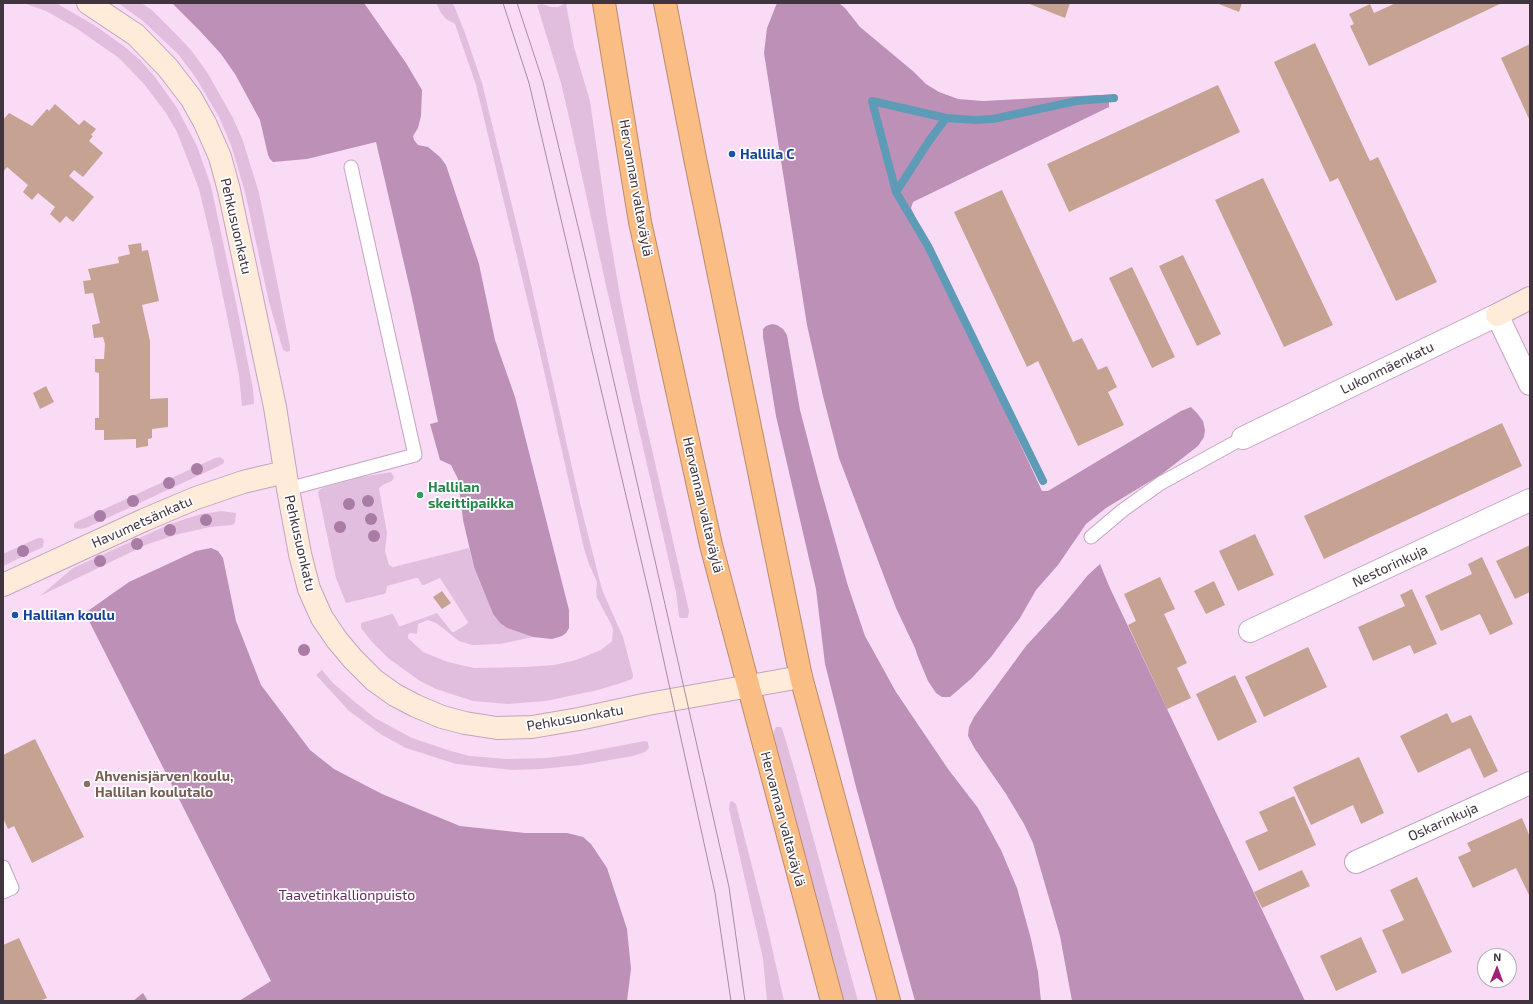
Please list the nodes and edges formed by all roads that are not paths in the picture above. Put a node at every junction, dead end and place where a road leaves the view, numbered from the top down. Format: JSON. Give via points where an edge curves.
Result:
{"nodes":[{"id":1,"x":88,"y":3,"type":"edge"},
{"id":2,"x":604,"y":3,"type":"edge"},
{"id":3,"x":665,"y":3,"type":"edge"},
{"id":4,"x":351,"y":167,"type":"dead end"},
{"id":5,"x":1530,"y":298,"type":"edge"},
{"id":6,"x":1497,"y":315,"type":"junction"},
{"id":7,"x":1530,"y":384,"type":"edge"},
{"id":8,"x":1243,"y":438,"type":"joint"},
{"id":9,"x":287,"y":480,"type":"junction"},
{"id":10,"x":1530,"y":500,"type":"edge"},
{"id":11,"x":1091,"y":537,"type":"dead end"},
{"id":12,"x":3,"y":585,"type":"edge"},
{"id":13,"x":1250,"y":631,"type":"dead end"},
{"id":14,"x":801,"y":677,"type":"junction"},
{"id":15,"x":748,"y":686,"type":"junction"},
{"id":16,"x":1530,"y":783,"type":"edge"},
{"id":17,"x":1356,"y":862,"type":"dead end"},
{"id":18,"x":3,"y":867,"type":"edge"},
{"id":19,"x":3,"y":892,"type":"edge"},
{"id":20,"x":832,"y":1001,"type":"edge"},
{"id":21,"x":889,"y":1001,"type":"edge"}],
"edges":[{"from":1,"to":9,"type":"main road","name":"Pehkusuonkatu","via":[[136,35],[168,68],[191,98],[220,157],[275,406]]},
{"from":2,"to":15,"type":"highway","name":"Hervannan valtaväylä","via":[[640,222],[711,545]]},
{"from":3,"to":14,"type":"highway"},
{"from":4,"to":9,"type":"lane","via":[[415,455]]},
{"from":5,"to":6,"type":"main road","name":"Lukonmäenkatu"},
{"from":6,"to":7,"type":"street"},
{"from":6,"to":8,"type":"street","name":"Lukonmäenkatu"},
{"from":8,"to":11,"type":"lane","via":[[1161,483]]},
{"from":9,"to":12,"type":"main road","name":"Havumetsänkatu","via":[[243,482],[196,498]]},
{"from":9,"to":15,"type":"main road","name":"Pehkusuonkatu","via":[[309,589],[324,620],[337,640],[374,680],[416,706],[465,723],[497,728],[532,727]]},
{"from":10,"to":13,"type":"street","name":"Nestorinkuja"},
{"from":14,"to":15,"type":"main road","name":"Pehkusuonkatu"},
{"from":14,"to":21,"type":"highway"},
{"from":15,"to":20,"type":"highway","name":"Hervannan valtaväylä"},
{"from":16,"to":17,"type":"street","name":"Oskarinkuja"},
{"from":18,"to":19,"type":"lane","via":[[12,888]]}]}
